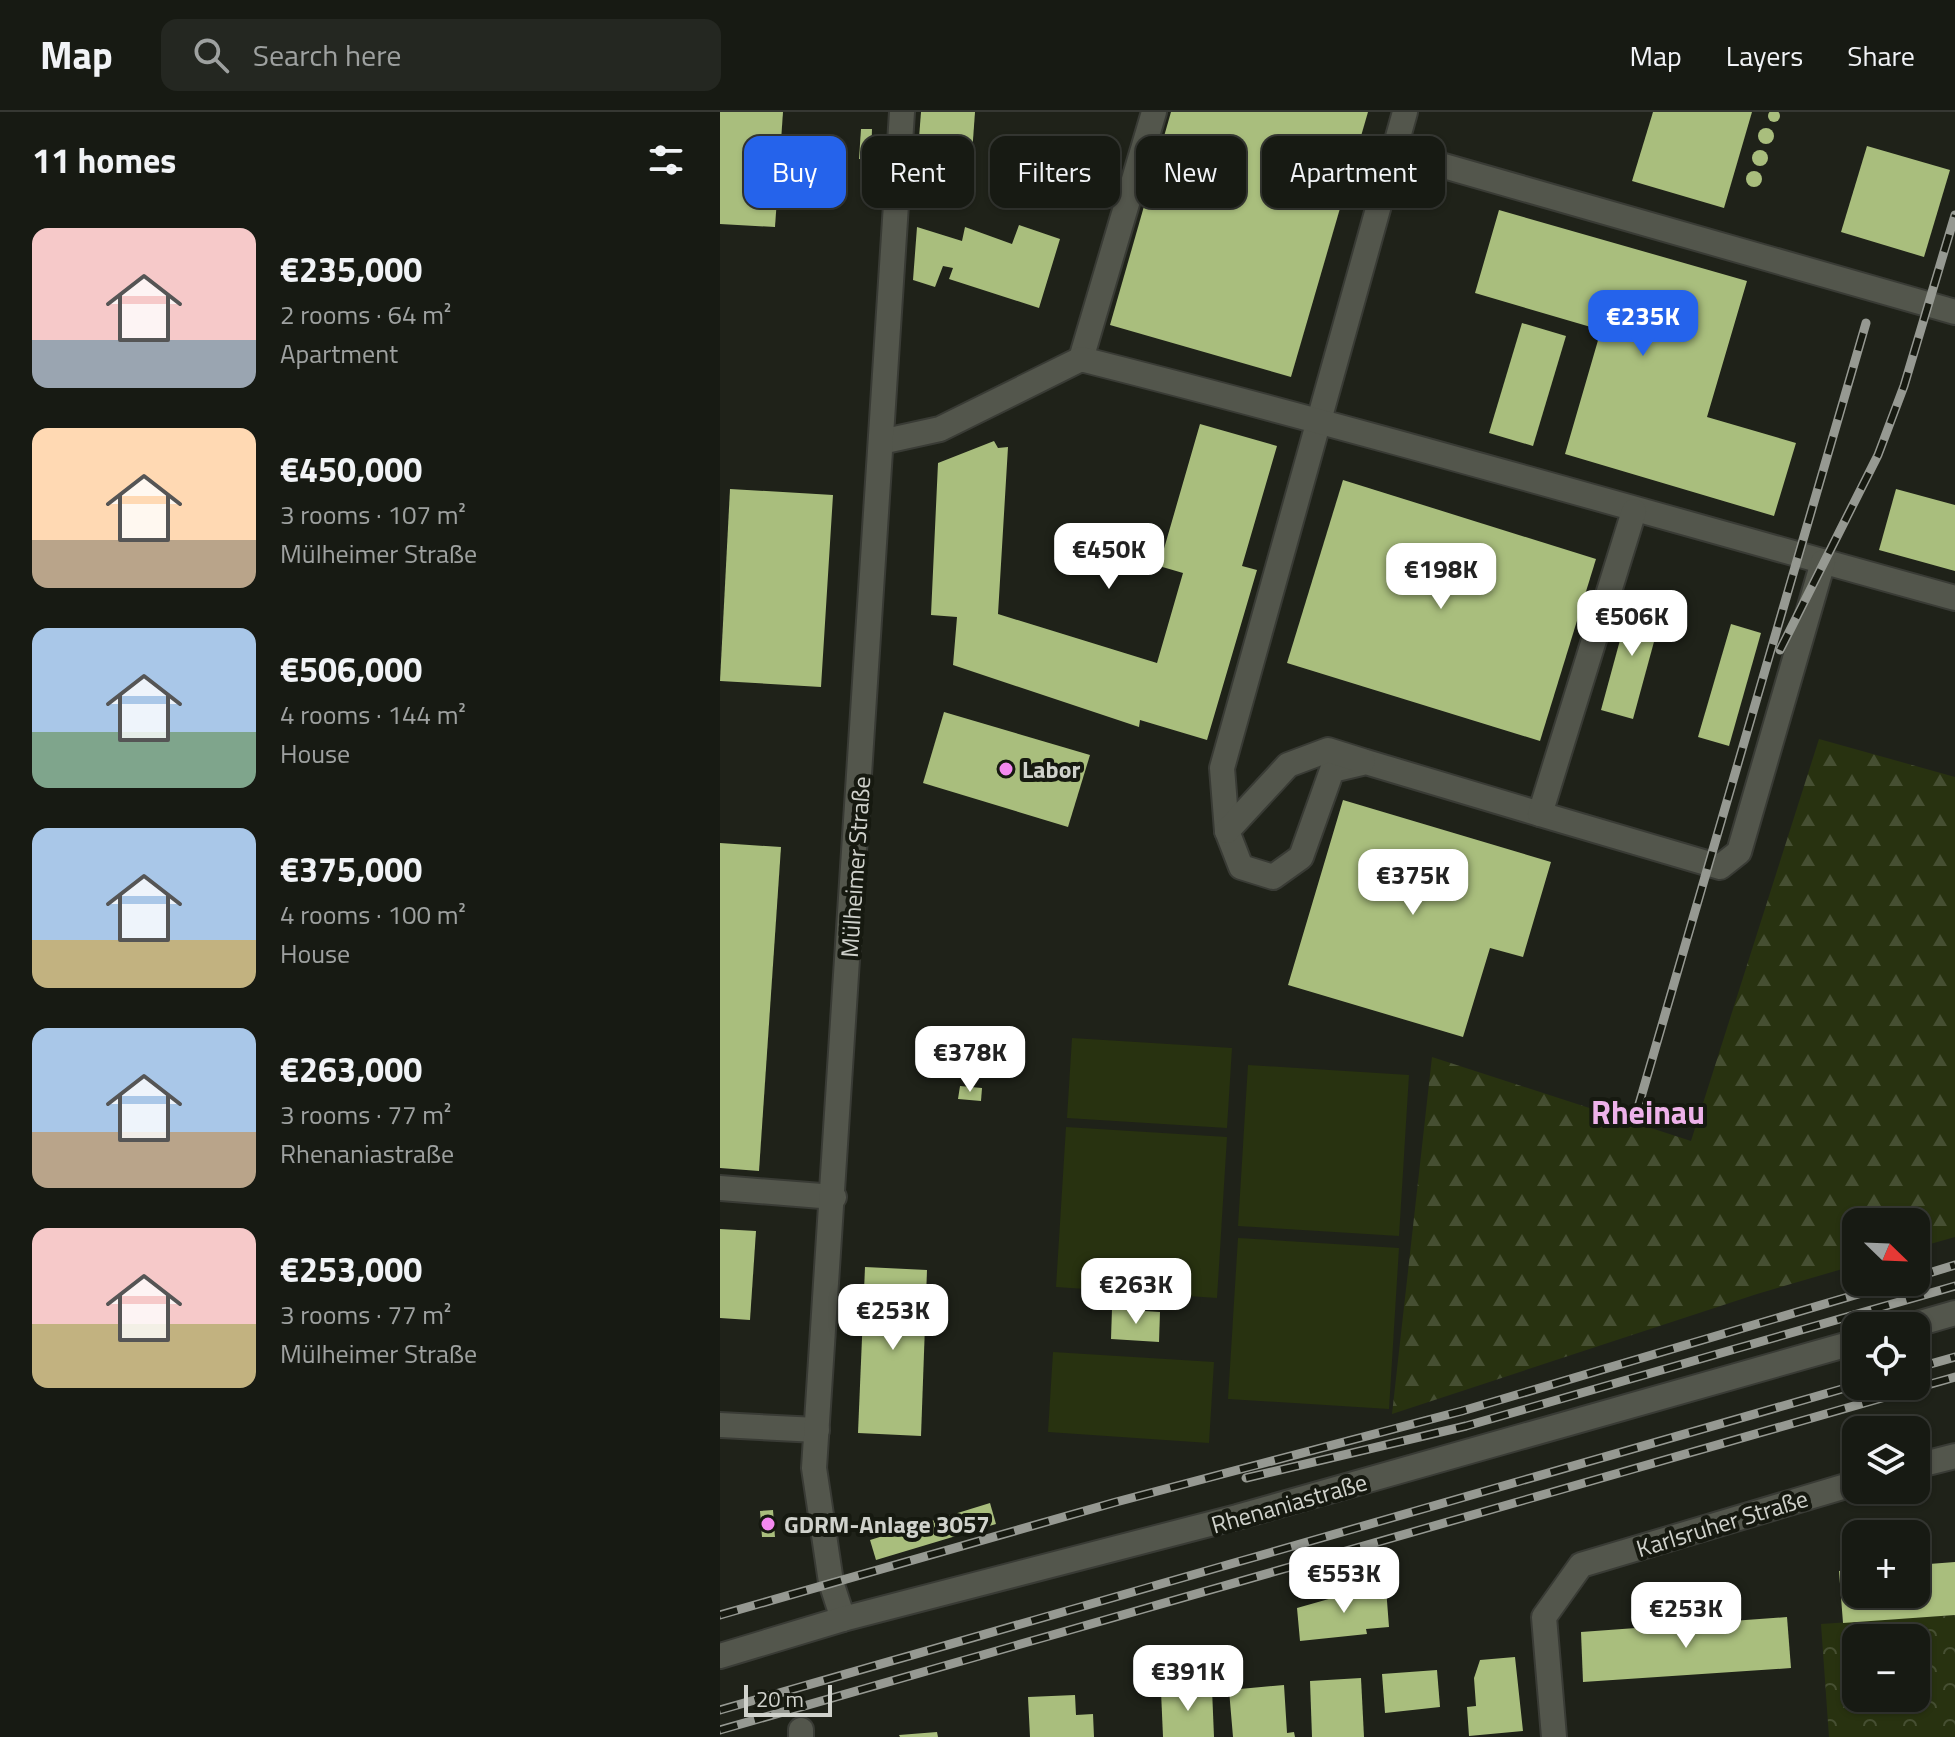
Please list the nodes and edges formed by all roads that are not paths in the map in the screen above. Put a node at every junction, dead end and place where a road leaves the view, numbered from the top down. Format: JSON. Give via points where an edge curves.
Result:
{"nodes":[{"id":1,"x":902,"y":112,"type":"edge"},
{"id":2,"x":1154,"y":112,"type":"edge"},
{"id":3,"x":1405,"y":112,"type":"edge"},
{"id":4,"x":1399,"y":136,"type":"edge"},
{"id":5,"x":1445,"y":166,"type":"edge"},
{"id":6,"x":1379,"y":208,"type":"edge"},
{"id":7,"x":1955,"y":312,"type":"edge"},
{"id":8,"x":1081,"y":359,"type":"junction"},
{"id":9,"x":1321,"y":419,"type":"junction"},
{"id":10,"x":881,"y":442,"type":"junction"},
{"id":11,"x":1634,"y":511,"type":"junction"},
{"id":12,"x":1823,"y":562,"type":"junction"},
{"id":13,"x":1955,"y":598,"type":"edge"},
{"id":14,"x":1366,"y":762,"type":"junction"},
{"id":15,"x":1540,"y":814,"type":"junction"},
{"id":16,"x":1227,"y":831,"type":"junction"},
{"id":17,"x":720,"y":1188,"type":"edge"},
{"id":18,"x":834,"y":1197,"type":"junction"},
{"id":19,"x":1955,"y":1313,"type":"edge"},
{"id":20,"x":1930,"y":1320,"type":"edge"},
{"id":21,"x":1842,"y":1346,"type":"edge"},
{"id":22,"x":720,"y":1425,"type":"edge"},
{"id":23,"x":817,"y":1430,"type":"junction"},
{"id":24,"x":1955,"y":1456,"type":"edge"},
{"id":25,"x":1930,"y":1462,"type":"edge"},
{"id":26,"x":1842,"y":1487,"type":"edge"},
{"id":27,"x":843,"y":1619,"type":"junction"},
{"id":28,"x":720,"y":1656,"type":"edge"},
{"id":29,"x":1554,"y":1737,"type":"edge"}],
"edges":[{"from":1,"to":10,"type":"street","name":"Mülheimer Straße"},
{"from":2,"to":8,"type":"street"},
{"from":3,"to":4,"type":"street"},
{"from":5,"to":7,"type":"street"},
{"from":6,"to":9,"type":"street"},
{"from":8,"to":9,"type":"street"},
{"from":8,"to":10,"type":"street","via":[[940,429]]},
{"from":9,"to":11,"type":"street"},
{"from":9,"to":16,"type":"street","via":[[1222,768]]},
{"from":10,"to":18,"type":"street","name":"Mülheimer Straße"},
{"from":11,"to":12,"type":"street"},
{"from":11,"to":15,"type":"street"},
{"from":12,"to":13,"type":"street"},
{"from":12,"to":15,"type":"street","via":[[1739,852],[1720,867]]},
{"from":14,"to":15,"type":"street"},
{"from":14,"to":16,"type":"street","via":[[1328,750],[1288,765]]},
{"from":14,"to":16,"type":"street","via":[[1332,770],[1301,857],[1273,877],[1241,867]]},
{"from":17,"to":18,"type":"street"},
{"from":18,"to":23,"type":"street","name":"Mülheimer Straße"},
{"from":19,"to":20,"type":"street"},
{"from":21,"to":27,"type":"street","name":"Rhenaniastraße","via":[[1237,1517]]},
{"from":22,"to":23,"type":"street"},
{"from":23,"to":27,"type":"street","name":"Mülheimer Straße","via":[[814,1468],[820,1527]]},
{"from":24,"to":25,"type":"street"},
{"from":26,"to":29,"type":"street","name":"Karlsruher Straße","via":[[1581,1565],[1544,1617]]},
{"from":27,"to":28,"type":"street","name":"Rhenaniastraße"}]}
